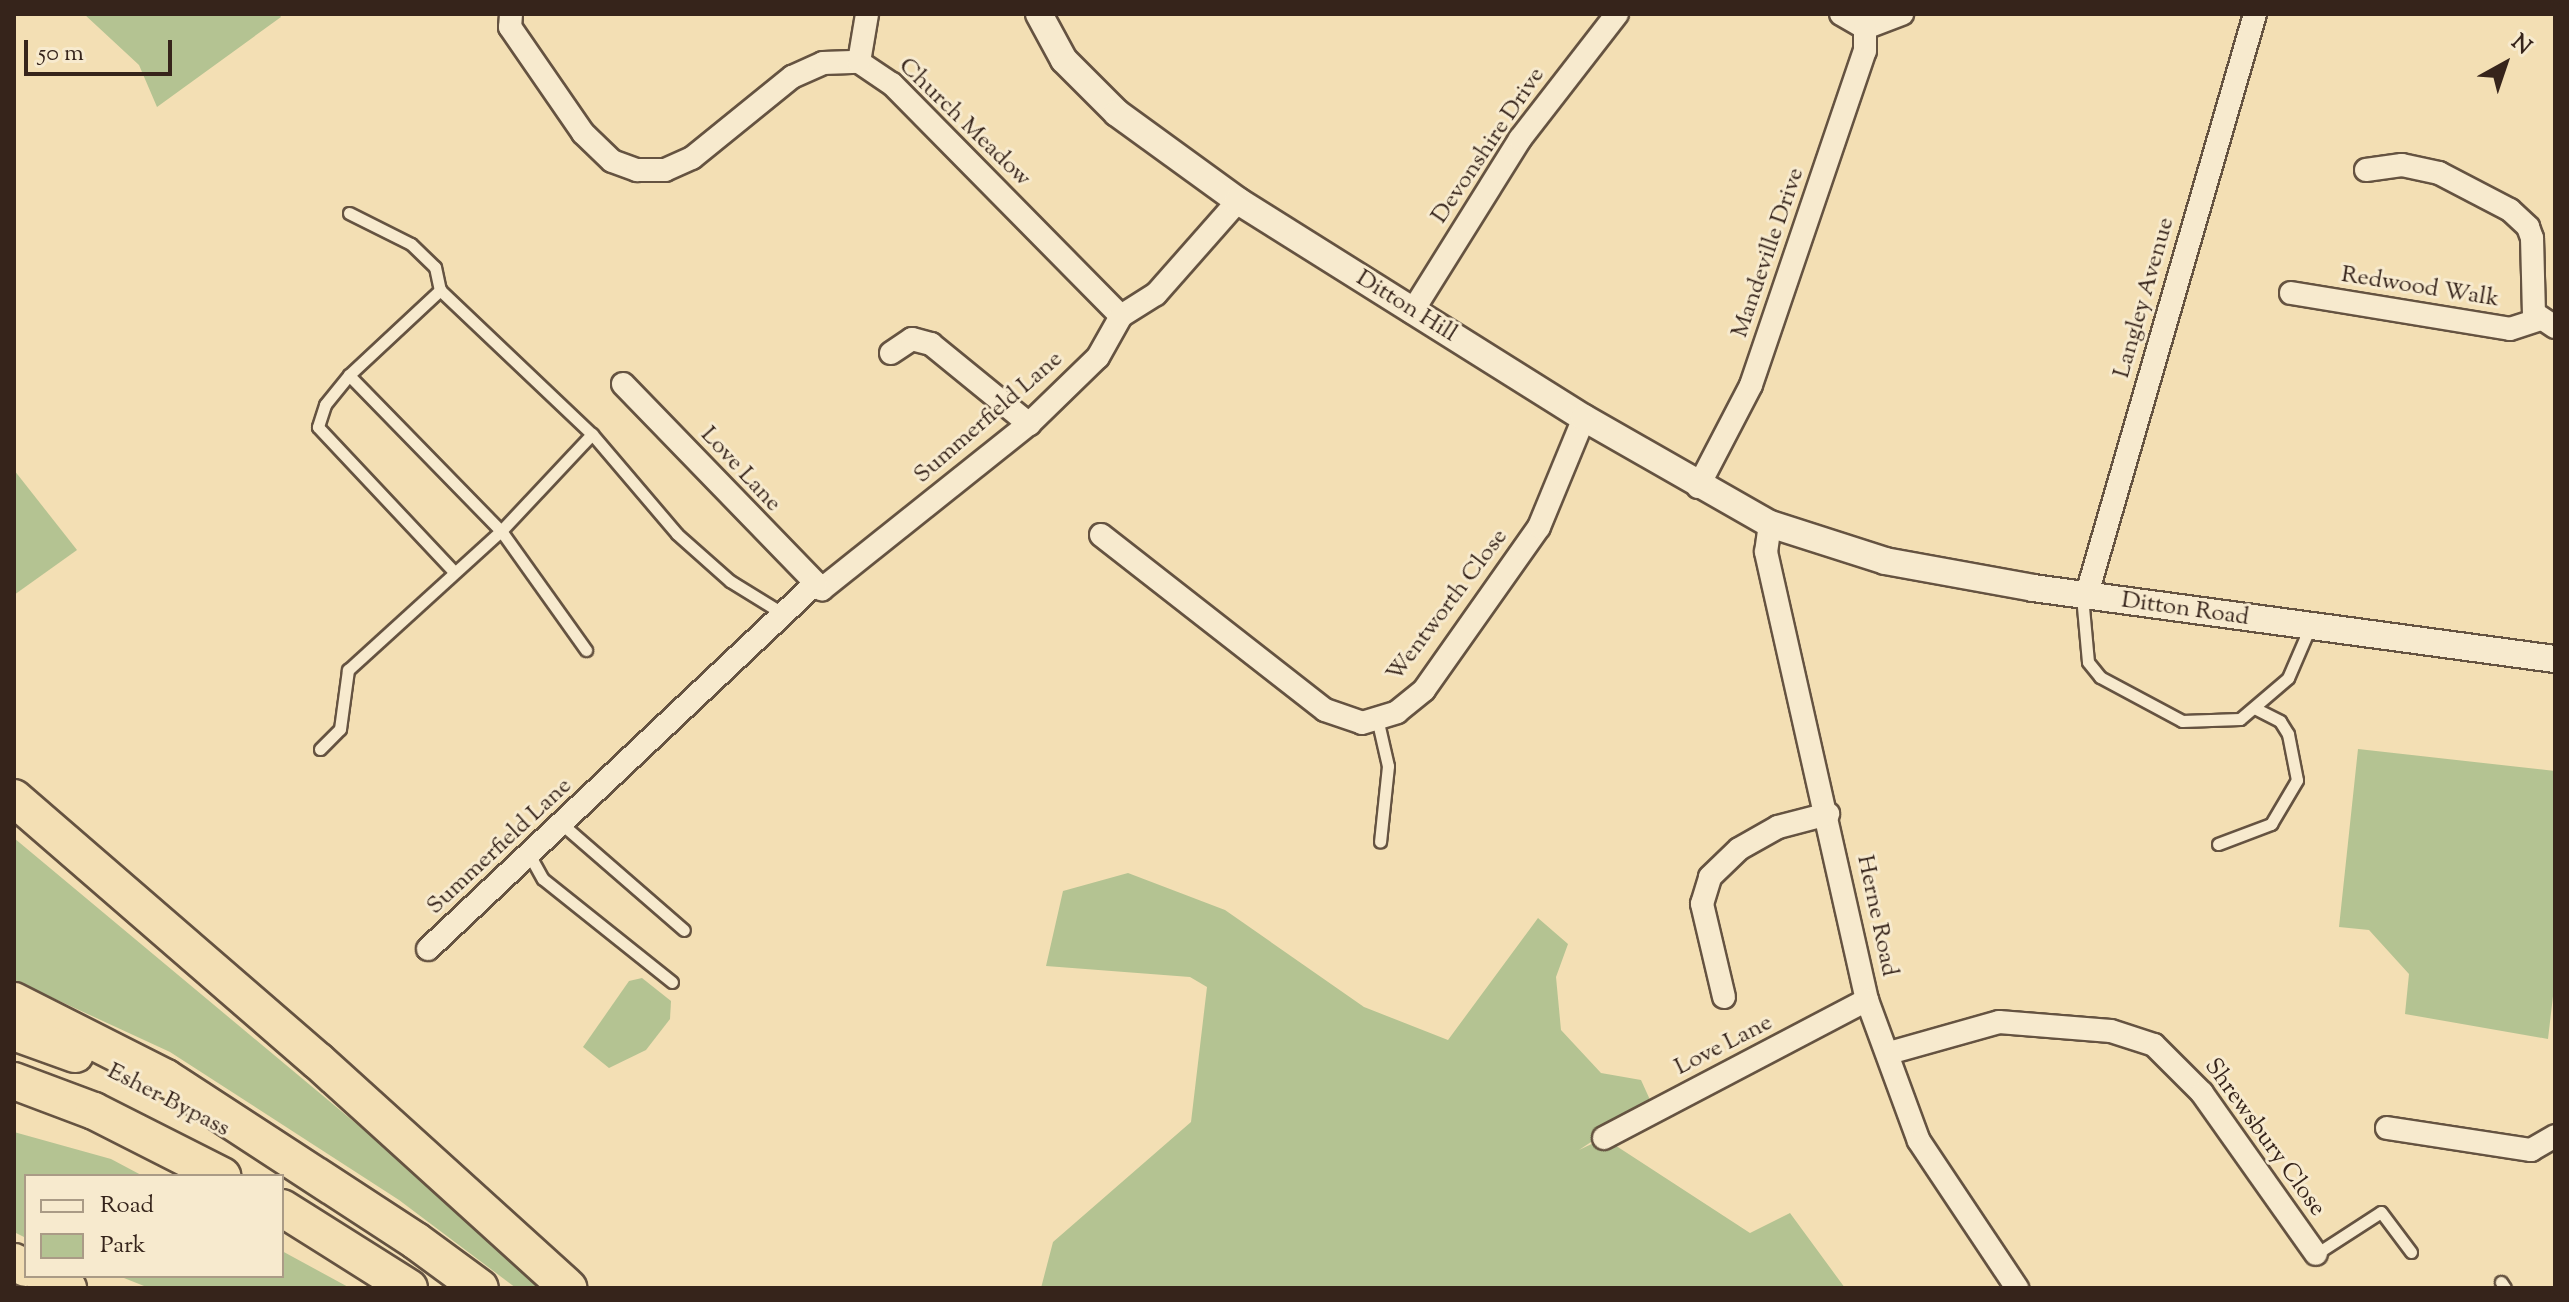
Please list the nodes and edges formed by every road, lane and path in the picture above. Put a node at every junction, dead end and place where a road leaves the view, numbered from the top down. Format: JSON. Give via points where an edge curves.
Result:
{"nodes":[{"id":1,"x":511,"y":14,"type":"edge"},
{"id":2,"x":867,"y":14,"type":"edge"},
{"id":3,"x":1039,"y":14,"type":"edge"},
{"id":4,"x":1617,"y":14,"type":"edge"},
{"id":5,"x":1841,"y":14,"type":"edge"},
{"id":6,"x":1902,"y":14,"type":"edge"},
{"id":7,"x":2255,"y":14,"type":"edge"},
{"id":8,"x":1865,"y":28,"type":"junction"},
{"id":9,"x":859,"y":62,"type":"junction"},
{"id":10,"x":2366,"y":170,"type":"dead end"},
{"id":11,"x":1238,"y":201,"type":"junction"},
{"id":12,"x":349,"y":213,"type":"dead end"},
{"id":13,"x":440,"y":290,"type":"junction"},
{"id":14,"x":2291,"y":293,"type":"dead end"},
{"id":15,"x":1412,"y":312,"type":"junction"},
{"id":16,"x":1121,"y":316,"type":"junction"},
{"id":17,"x":2547,"y":323,"type":"edge"},
{"id":18,"x":891,"y":353,"type":"dead end"},
{"id":19,"x":349,"y":375,"type":"junction"},
{"id":20,"x":623,"y":384,"type":"dead end"},
{"id":21,"x":1584,"y":418,"type":"junction"},
{"id":22,"x":1029,"y":424,"type":"junction"},
{"id":23,"x":592,"y":434,"type":"junction"},
{"id":24,"x":1698,"y":487,"type":"junction"},
{"id":25,"x":1770,"y":524,"type":"junction"},
{"id":26,"x":501,"y":531,"type":"junction"},
{"id":27,"x":1101,"y":535,"type":"dead end"},
{"id":28,"x":1818,"y":543,"type":"joint"},
{"id":29,"x":453,"y":571,"type":"junction"},
{"id":30,"x":819,"y":586,"type":"junction"},
{"id":31,"x":2084,"y":597,"type":"junction"},
{"id":32,"x":782,"y":613,"type":"junction"},
{"id":33,"x":2310,"y":627,"type":"junction"},
{"id":34,"x":586,"y":650,"type":"dead end"},
{"id":35,"x":2555,"y":659,"type":"edge"},
{"id":36,"x":2254,"y":708,"type":"junction"},
{"id":37,"x":1377,"y":718,"type":"junction"},
{"id":38,"x":320,"y":749,"type":"dead end"},
{"id":39,"x":14,"y":798,"type":"edge"},
{"id":40,"x":1828,"y":814,"type":"junction"},
{"id":41,"x":563,"y":825,"type":"junction"},
{"id":42,"x":1380,"y":842,"type":"dead end"},
{"id":43,"x":2218,"y":844,"type":"dead end"},
{"id":44,"x":530,"y":856,"type":"junction"},
{"id":45,"x":684,"y":930,"type":"dead end"},
{"id":46,"x":428,"y":949,"type":"dead end"},
{"id":47,"x":672,"y":982,"type":"dead end"},
{"id":48,"x":1724,"y":997,"type":"dead end"},
{"id":49,"x":1867,"y":1000,"type":"junction"},
{"id":50,"x":14,"y":1001,"type":"edge"},
{"id":51,"x":14,"y":1032,"type":"edge"},
{"id":52,"x":1889,"y":1053,"type":"junction"},
{"id":53,"x":14,"y":1081,"type":"edge"},
{"id":54,"x":2387,"y":1128,"type":"dead end"},
{"id":55,"x":2555,"y":1136,"type":"edge"},
{"id":56,"x":1604,"y":1138,"type":"dead end"},
{"id":57,"x":218,"y":1174,"type":"edge"},
{"id":58,"x":318,"y":1178,"type":"junction"},
{"id":59,"x":284,"y":1209,"type":"edge"},
{"id":60,"x":2411,"y":1252,"type":"dead end"},
{"id":61,"x":2316,"y":1254,"type":"joint"},
{"id":62,"x":47,"y":1278,"type":"edge"},
{"id":63,"x":68,"y":1288,"type":"edge"},
{"id":64,"x":409,"y":1288,"type":"edge"},
{"id":65,"x":480,"y":1288,"type":"edge"},
{"id":66,"x":568,"y":1288,"type":"edge"},
{"id":67,"x":2017,"y":1288,"type":"edge"}],
"edges":[{"from":1,"to":9,"type":"street","name":"Church Meadow","via":[[510,27],[583,133],[612,161],[637,170],[665,170],[692,158],[792,77],[823,63]]},
{"from":2,"to":9,"type":"street"},
{"from":3,"to":11,"type":"street","name":"Ditton Hill","via":[[1064,60],[1117,113]]},
{"from":4,"to":15,"type":"street","name":"Devonshire Drive","via":[[1520,139]]},
{"from":5,"to":8,"type":"street"},
{"from":6,"to":8,"type":"street"},
{"from":7,"to":31,"type":"street","name":"Langley Avenue"},
{"from":8,"to":24,"type":"street","name":"Mandeville Drive","via":[[1865,51],[1751,385]]},
{"from":9,"to":16,"type":"street","name":"Church Meadow","via":[[892,84]]},
{"from":10,"to":17,"type":"street","via":[[2402,165],[2439,173],[2510,210],[2532,238],[2531,297]]},
{"from":11,"to":15,"type":"street","name":"Ditton Hill"},
{"from":11,"to":16,"type":"street","name":"Summerfield Lane","via":[[1156,294]]},
{"from":12,"to":13,"type":"lane","via":[[411,244],[435,267]]},
{"from":13,"to":19,"type":"lane"},
{"from":13,"to":23,"type":"lane"},
{"from":14,"to":17,"type":"street","name":"Redwood Walk","via":[[2510,329]]},
{"from":15,"to":21,"type":"street","name":"Ditton Hill"},
{"from":16,"to":22,"type":"street","name":"Summerfield Lane","via":[[1098,357]]},
{"from":18,"to":22,"type":"street","via":[[912,339],[931,344]]},
{"from":19,"to":26,"type":"lane"},
{"from":19,"to":29,"type":"lane","via":[[325,405],[318,427]]},
{"from":20,"to":30,"type":"street","name":"Love Lane"},
{"from":21,"to":24,"type":"street","name":"Ditton Hill"},
{"from":21,"to":37,"type":"street","name":"Wentworth Close","via":[[1539,527],[1424,690],[1397,712]]},
{"from":22,"to":30,"type":"street","name":"Summerfield Lane"},
{"from":23,"to":26,"type":"lane"},
{"from":23,"to":32,"type":"lane","via":[[677,534],[730,581]]},
{"from":24,"to":25,"type":"street","name":"Ditton Hill"},
{"from":25,"to":28,"type":"street","name":"Ditton Hill"},
{"from":25,"to":40,"type":"street","name":"Herne Road","via":[[1766,552]]},
{"from":26,"to":29,"type":"lane"},
{"from":26,"to":34,"type":"lane"},
{"from":27,"to":37,"type":"street","via":[[1325,710],[1362,723]]},
{"from":28,"to":31,"type":"street","name":"Ditton Road","via":[[1885,561]]},
{"from":29,"to":38,"type":"lane","via":[[348,670],[340,729]]},
{"from":30,"to":32,"type":"street","name":"Summerfield Lane"},
{"from":31,"to":33,"type":"street","name":"Ditton Road"},
{"from":31,"to":36,"type":"lane","via":[[2088,662],[2100,677],[2182,721],[2240,719]]},
{"from":32,"to":41,"type":"street","name":"Summerfield Lane"},
{"from":33,"to":35,"type":"street","name":"Ditton Road"},
{"from":33,"to":36,"type":"lane","via":[[2288,678]]},
{"from":36,"to":43,"type":"lane","via":[[2280,721],[2288,734],[2297,780],[2271,824]]},
{"from":37,"to":42,"type":"lane","via":[[1388,766]]},
{"from":39,"to":66,"type":"highway","via":[[318,1061]]},
{"from":40,"to":48,"type":"street","via":[[1778,827],[1739,849],[1710,877],[1702,904]]},
{"from":40,"to":49,"type":"street","name":"Herne Road"},
{"from":41,"to":44,"type":"street","name":"Summerfield Lane"},
{"from":41,"to":45,"type":"lane"},
{"from":44,"to":46,"type":"street","name":"Summerfield Lane"},
{"from":44,"to":47,"type":"lane","via":[[543,879]]},
{"from":49,"to":52,"type":"street","name":"Herne Road"},
{"from":49,"to":56,"type":"street","name":"Love Lane"},
{"from":50,"to":58,"type":"highway","via":[[166,1078]]},
{"from":51,"to":58,"type":"highway","name":"Esher Bypass","via":[[71,1052]]},
{"from":52,"to":61,"type":"street","name":"Shrewsbury Close","via":[[1999,1022],[2111,1031],[2154,1045],[2202,1093]]},
{"from":52,"to":67,"type":"street","name":"Herne Road","via":[[1919,1141]]},
{"from":53,"to":57,"type":"highway","name":"Esher Bypass","via":[[94,1111]]},
{"from":54,"to":55,"type":"street","via":[[2531,1150]]},
{"from":58,"to":65,"type":"highway"},
{"from":59,"to":64,"type":"highway"},
{"from":60,"to":61,"type":"lane","via":[[2381,1212]]},
{"from":62,"to":63,"type":"highway"}]}
